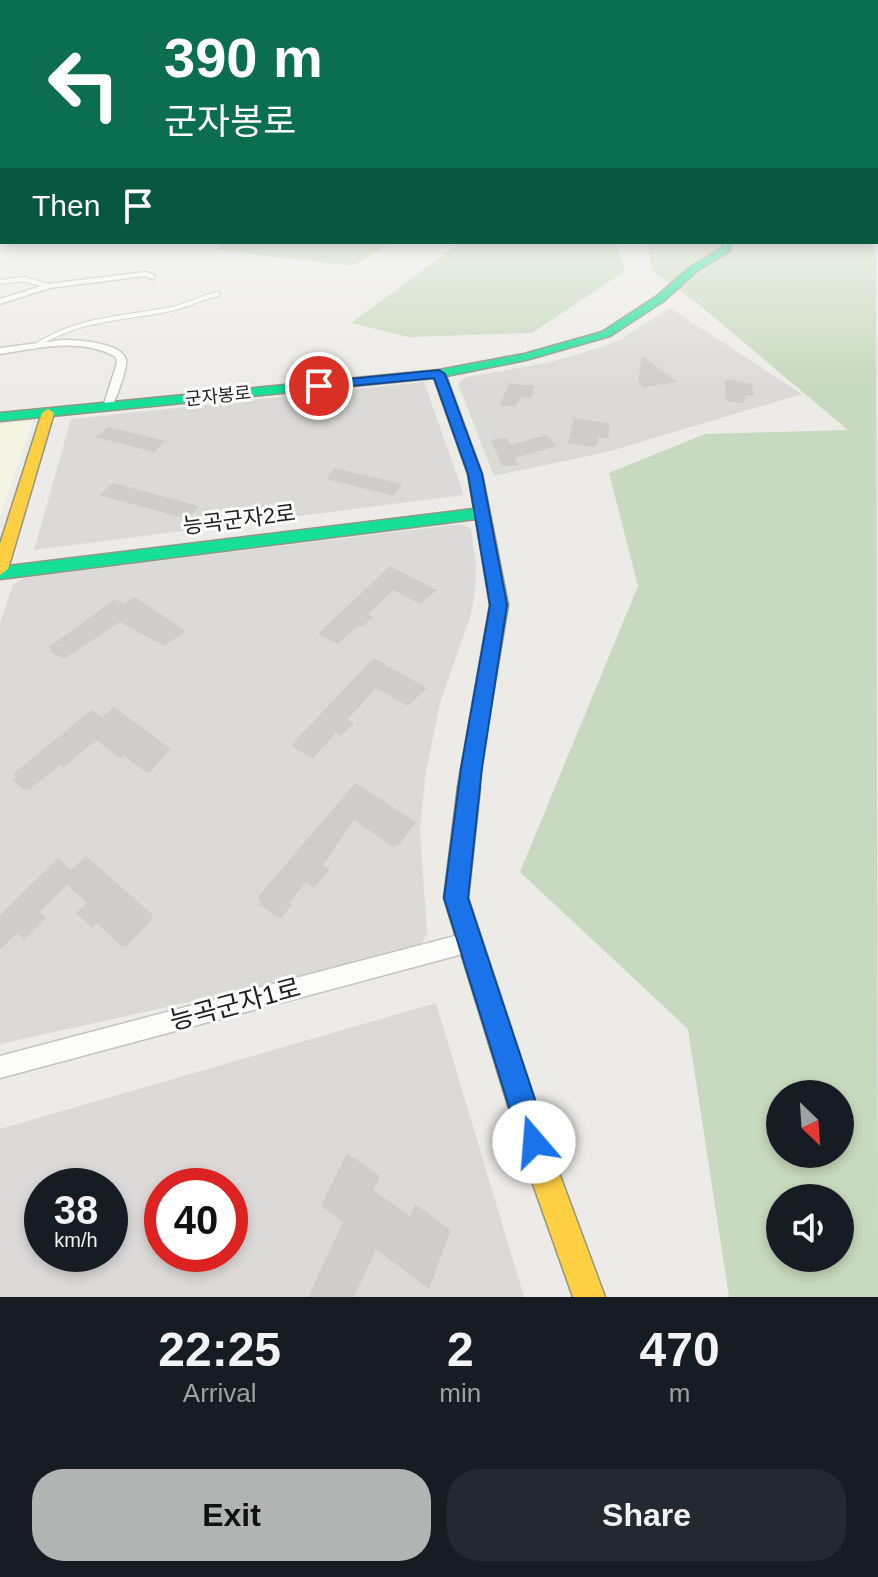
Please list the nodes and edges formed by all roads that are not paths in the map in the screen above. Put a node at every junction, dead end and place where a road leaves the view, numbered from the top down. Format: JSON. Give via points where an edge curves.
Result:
{"nodes":[{"id":1,"x":699,"y":266,"type":"edge"},
{"id":2,"x":151,"y":277,"type":"dead end"},
{"id":3,"x":0,"y":282,"type":"edge"},
{"id":4,"x":48,"y":286,"type":"junction"},
{"id":5,"x":218,"y":294,"type":"dead end"},
{"id":6,"x":0,"y":302,"type":"edge"},
{"id":7,"x":34,"y":347,"type":"junction"},
{"id":8,"x":0,"y":351,"type":"edge"},
{"id":9,"x":439,"y":374,"type":"junction"},
{"id":10,"x":108,"y":407,"type":"junction"},
{"id":11,"x":48,"y":413,"type":"junction"},
{"id":12,"x":0,"y":417,"type":"edge"},
{"id":13,"x":484,"y":513,"type":"junction"},
{"id":14,"x":0,"y":571,"type":"edge"},
{"id":15,"x":470,"y":942,"type":"junction"},
{"id":16,"x":0,"y":1067,"type":"edge"},
{"id":17,"x":589,"y":1297,"type":"edge"}],
"edges":[{"from":1,"to":9,"type":"street","name":"군자봉로","via":[[606,334]]},
{"from":2,"to":4,"type":"street"},
{"from":3,"to":4,"type":"lane","via":[[24,279]]},
{"from":4,"to":6,"type":"street"},
{"from":5,"to":7,"type":"lane","via":[[169,310],[87,322]]},
{"from":7,"to":8,"type":"street"},
{"from":7,"to":10,"type":"street","via":[[102,344],[120,356]]},
{"from":9,"to":10,"type":"street","name":"군자봉로"},
{"from":9,"to":13,"type":"street"},
{"from":10,"to":11,"type":"street","name":"군자봉로"},
{"from":11,"to":12,"type":"street","name":"군자봉로"},
{"from":11,"to":14,"type":"street"},
{"from":13,"to":14,"type":"street","name":"능곡군자2로"},
{"from":13,"to":15,"type":"street","via":[[499,605],[471,768],[456,898]]},
{"from":15,"to":16,"type":"street","name":"능곡군자1로"},
{"from":15,"to":17,"type":"street"}]}
